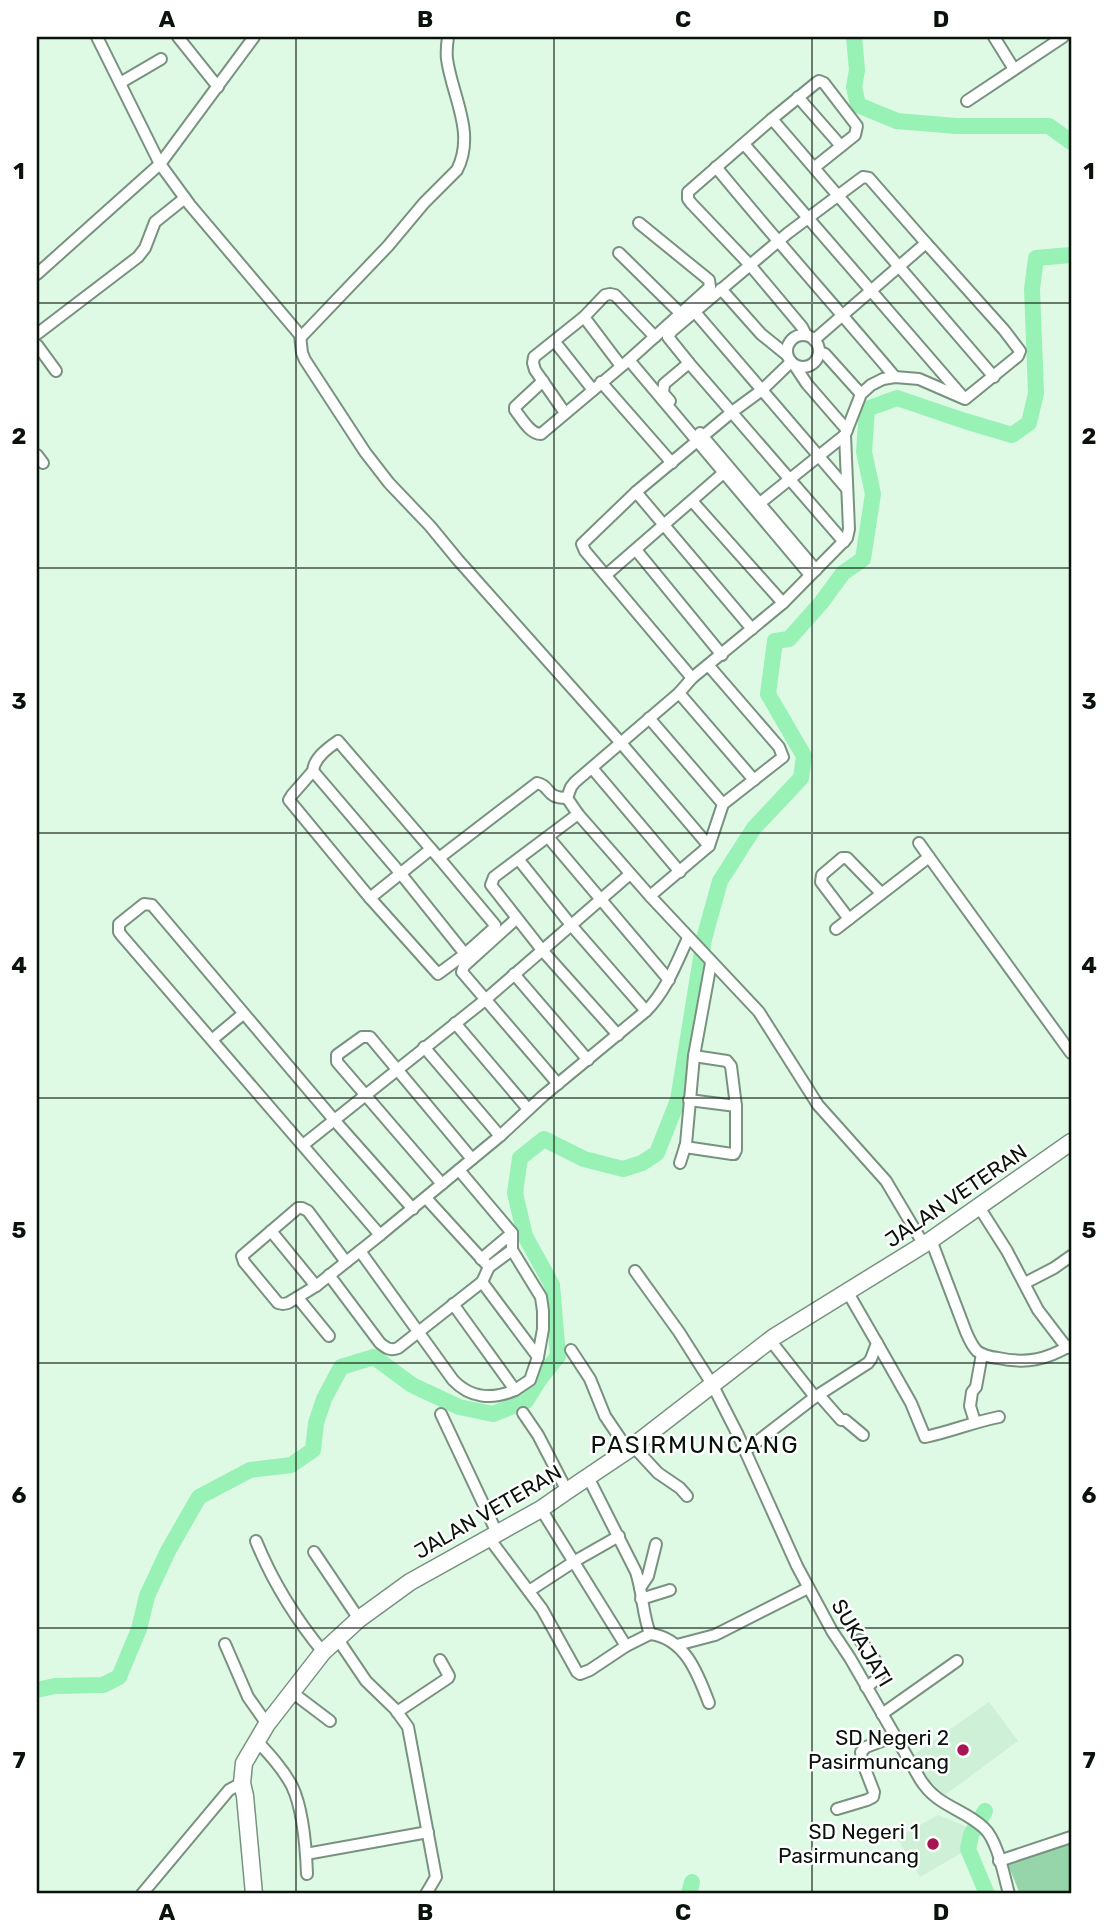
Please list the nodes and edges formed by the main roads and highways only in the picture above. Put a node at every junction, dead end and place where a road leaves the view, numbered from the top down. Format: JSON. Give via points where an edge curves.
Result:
{"nodes":[{"id":1,"x":1071,"y":1142,"type":"edge"},
{"id":2,"x":254,"y":1894,"type":"edge"}],
"edges":[{"from":1,"to":2,"type":"highway","name":"JALAN VETERAN","via":[[928,1242],[770,1340],[588,1478],[410,1582],[337,1638],[267,1724],[244,1763],[242,1783]]}]}
